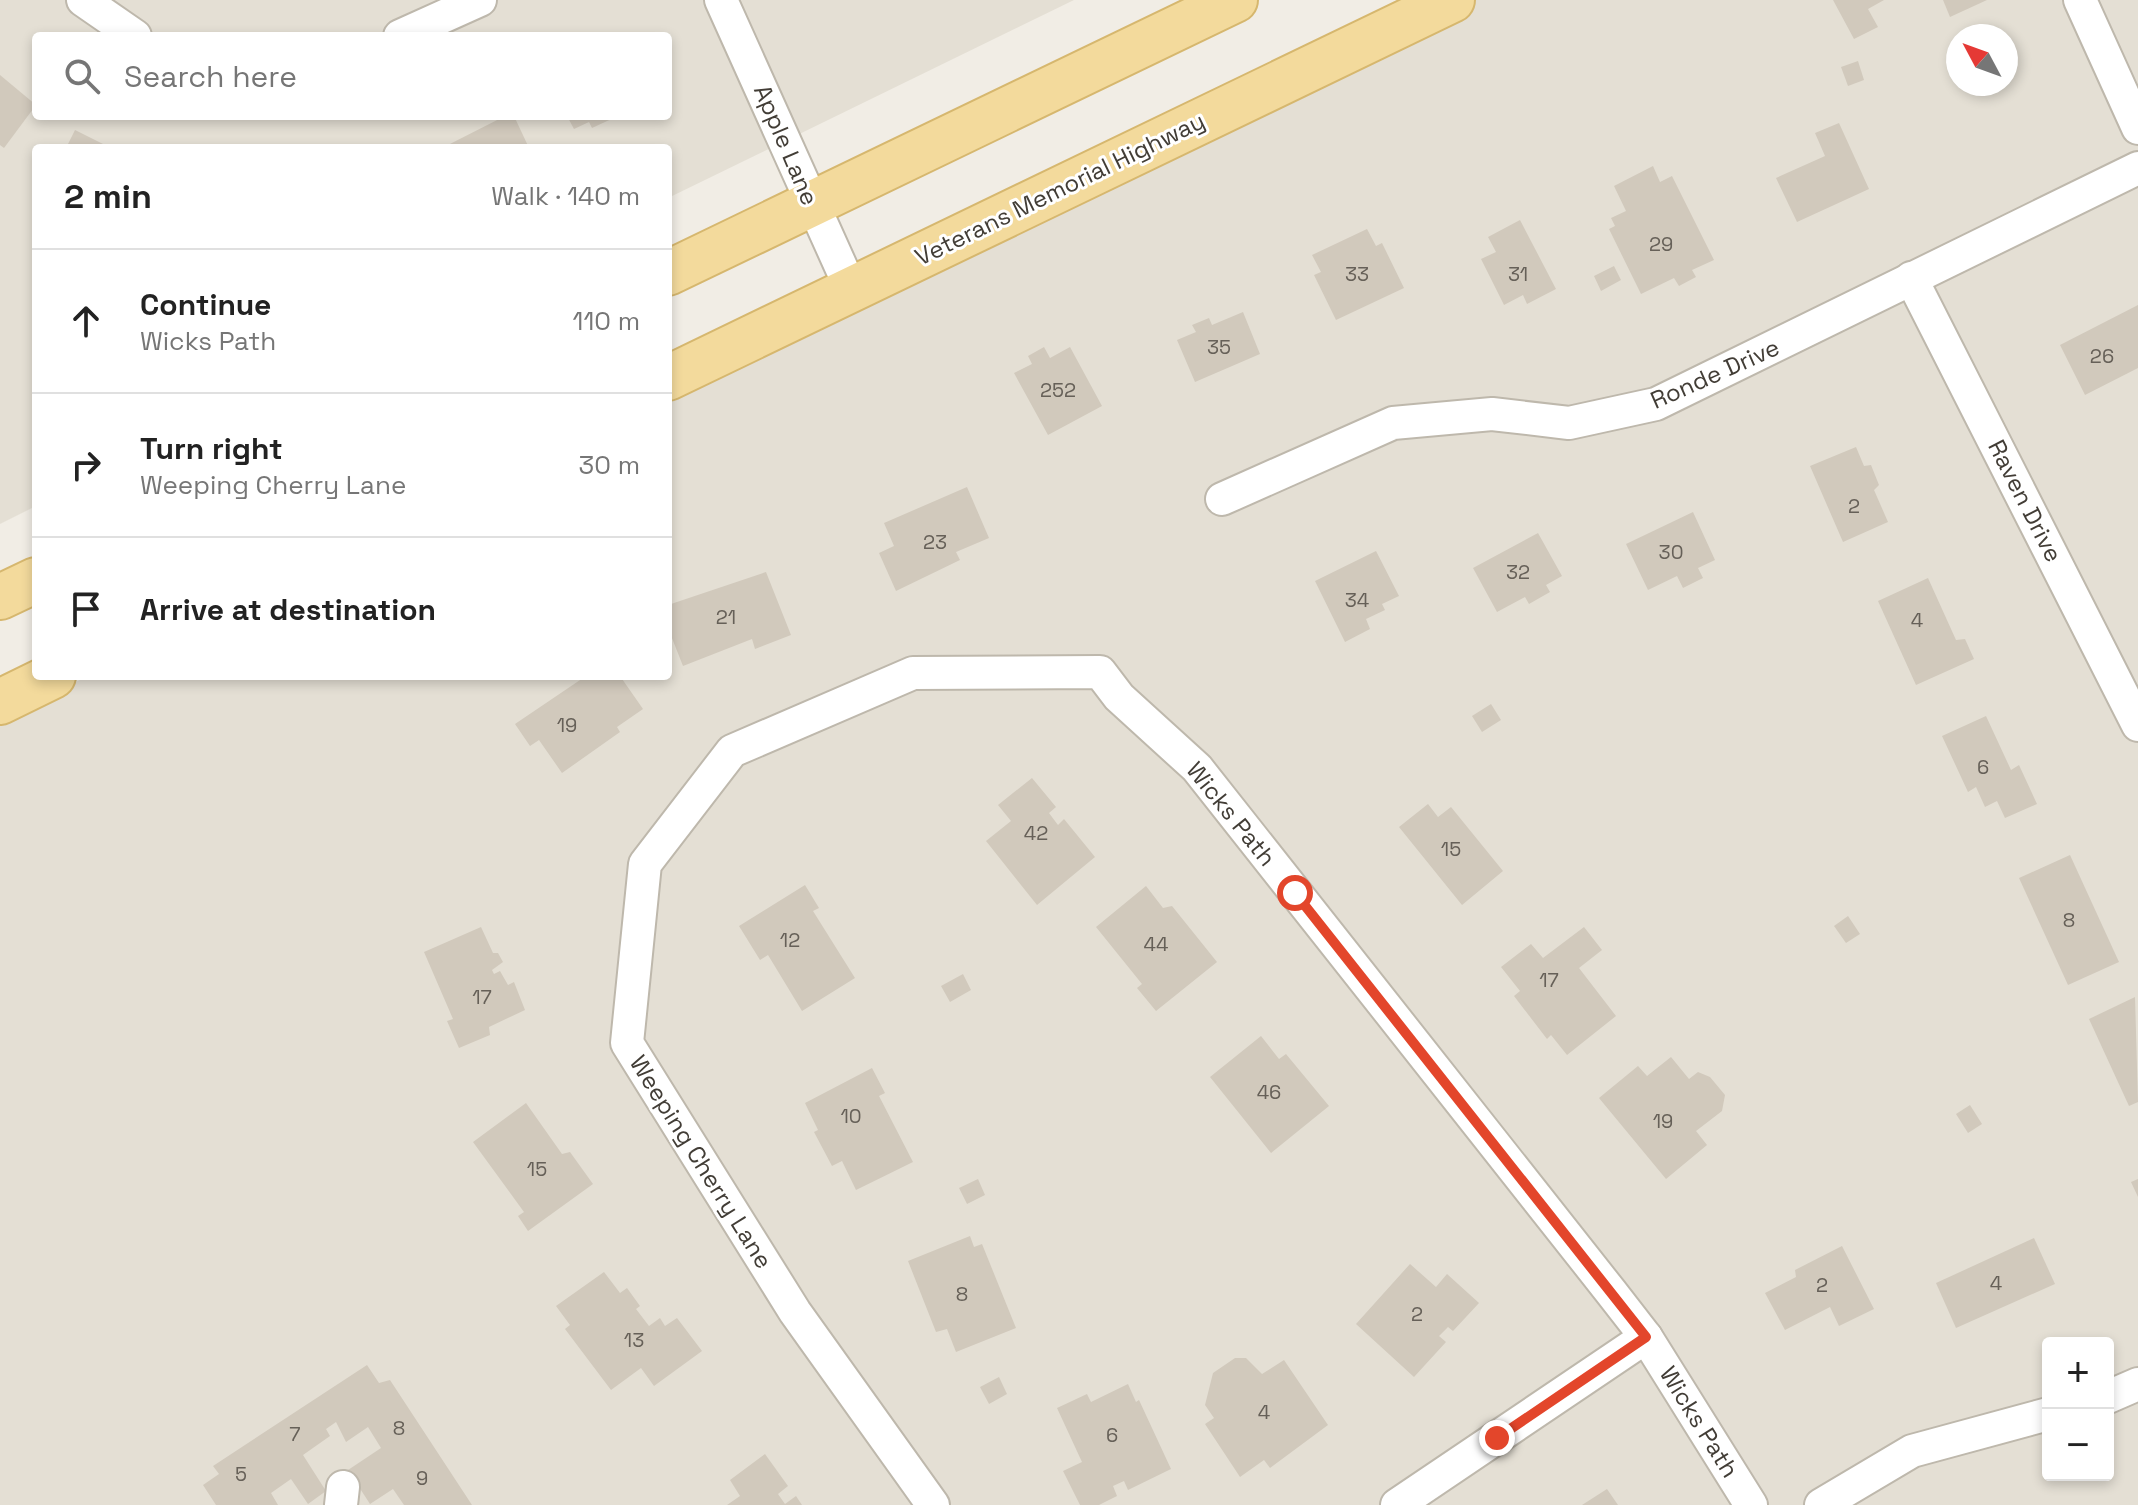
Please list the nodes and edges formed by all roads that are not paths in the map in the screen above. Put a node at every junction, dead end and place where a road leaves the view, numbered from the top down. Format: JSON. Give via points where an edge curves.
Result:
{"nodes":[{"id":1,"x":83,"y":0,"type":"edge"},
{"id":2,"x":480,"y":0,"type":"edge"},
{"id":3,"x":721,"y":0,"type":"edge"},
{"id":4,"x":1235,"y":0,"type":"edge"},
{"id":5,"x":1452,"y":0,"type":"edge"},
{"id":6,"x":2080,"y":0,"type":"edge"},
{"id":7,"x":129,"y":32,"type":"edge"},
{"id":8,"x":409,"y":32,"type":"edge"},
{"id":9,"x":2138,"y":128,"type":"edge"},
{"id":10,"x":2138,"y":168,"type":"edge"},
{"id":11,"x":811,"y":204,"type":"junction"},
{"id":12,"x":672,"y":271,"type":"edge"},
{"id":13,"x":1911,"y":278,"type":"junction"},
{"id":14,"x":851,"y":289,"type":"junction"},
{"id":15,"x":672,"y":376,"type":"edge"},
{"id":16,"x":1222,"y":499,"type":"dead end"},
{"id":17,"x":32,"y":582,"type":"edge"},
{"id":18,"x":0,"y":597,"type":"edge"},
{"id":19,"x":1100,"y":672,"type":"joint"},
{"id":20,"x":45,"y":680,"type":"edge"},
{"id":21,"x":0,"y":702,"type":"edge"},
{"id":22,"x":2138,"y":725,"type":"edge"},
{"id":23,"x":1646,"y":1337,"type":"junction"},
{"id":24,"x":2138,"y":1384,"type":"edge"},
{"id":25,"x":2114,"y":1394,"type":"edge"},
{"id":26,"x":2042,"y":1416,"type":"edge"},
{"id":27,"x":933,"y":1505,"type":"edge"},
{"id":28,"x":1397,"y":1505,"type":"edge"},
{"id":29,"x":1751,"y":1505,"type":"edge"},
{"id":30,"x":1821,"y":1505,"type":"edge"}],
"edges":[{"from":1,"to":7,"type":"street"},
{"from":2,"to":8,"type":"street"},
{"from":3,"to":11,"type":"street","name":"Apple Lane"},
{"from":4,"to":11,"type":"main road"},
{"from":5,"to":14,"type":"main road","name":"Veterans Memorial Highway"},
{"from":6,"to":9,"type":"street"},
{"from":10,"to":13,"type":"street","name":"Ronde Drive"},
{"from":11,"to":12,"type":"main road"},
{"from":11,"to":14,"type":"street","name":"Apple Lane"},
{"from":13,"to":16,"type":"street","name":"Ronde Drive","via":[[1656,404],[1569,423],[1492,414],[1393,423]]},
{"from":13,"to":22,"type":"street","name":"Raven Drive"},
{"from":14,"to":15,"type":"main road","name":"Veterans Memorial Highway"},
{"from":17,"to":18,"type":"main road"},
{"from":19,"to":23,"type":"street","name":"Wicks Path","via":[[1119,697],[1197,768]]},
{"from":19,"to":27,"type":"street","name":"Weeping Cherry Lane","via":[[913,673],[732,751],[645,864],[627,1043],[795,1312]]},
{"from":20,"to":21,"type":"main road"},
{"from":23,"to":28,"type":"street"},
{"from":23,"to":29,"type":"street","name":"Wicks Path"},
{"from":24,"to":25,"type":"street"},
{"from":26,"to":30,"type":"street","via":[[1912,1451]]}]}
